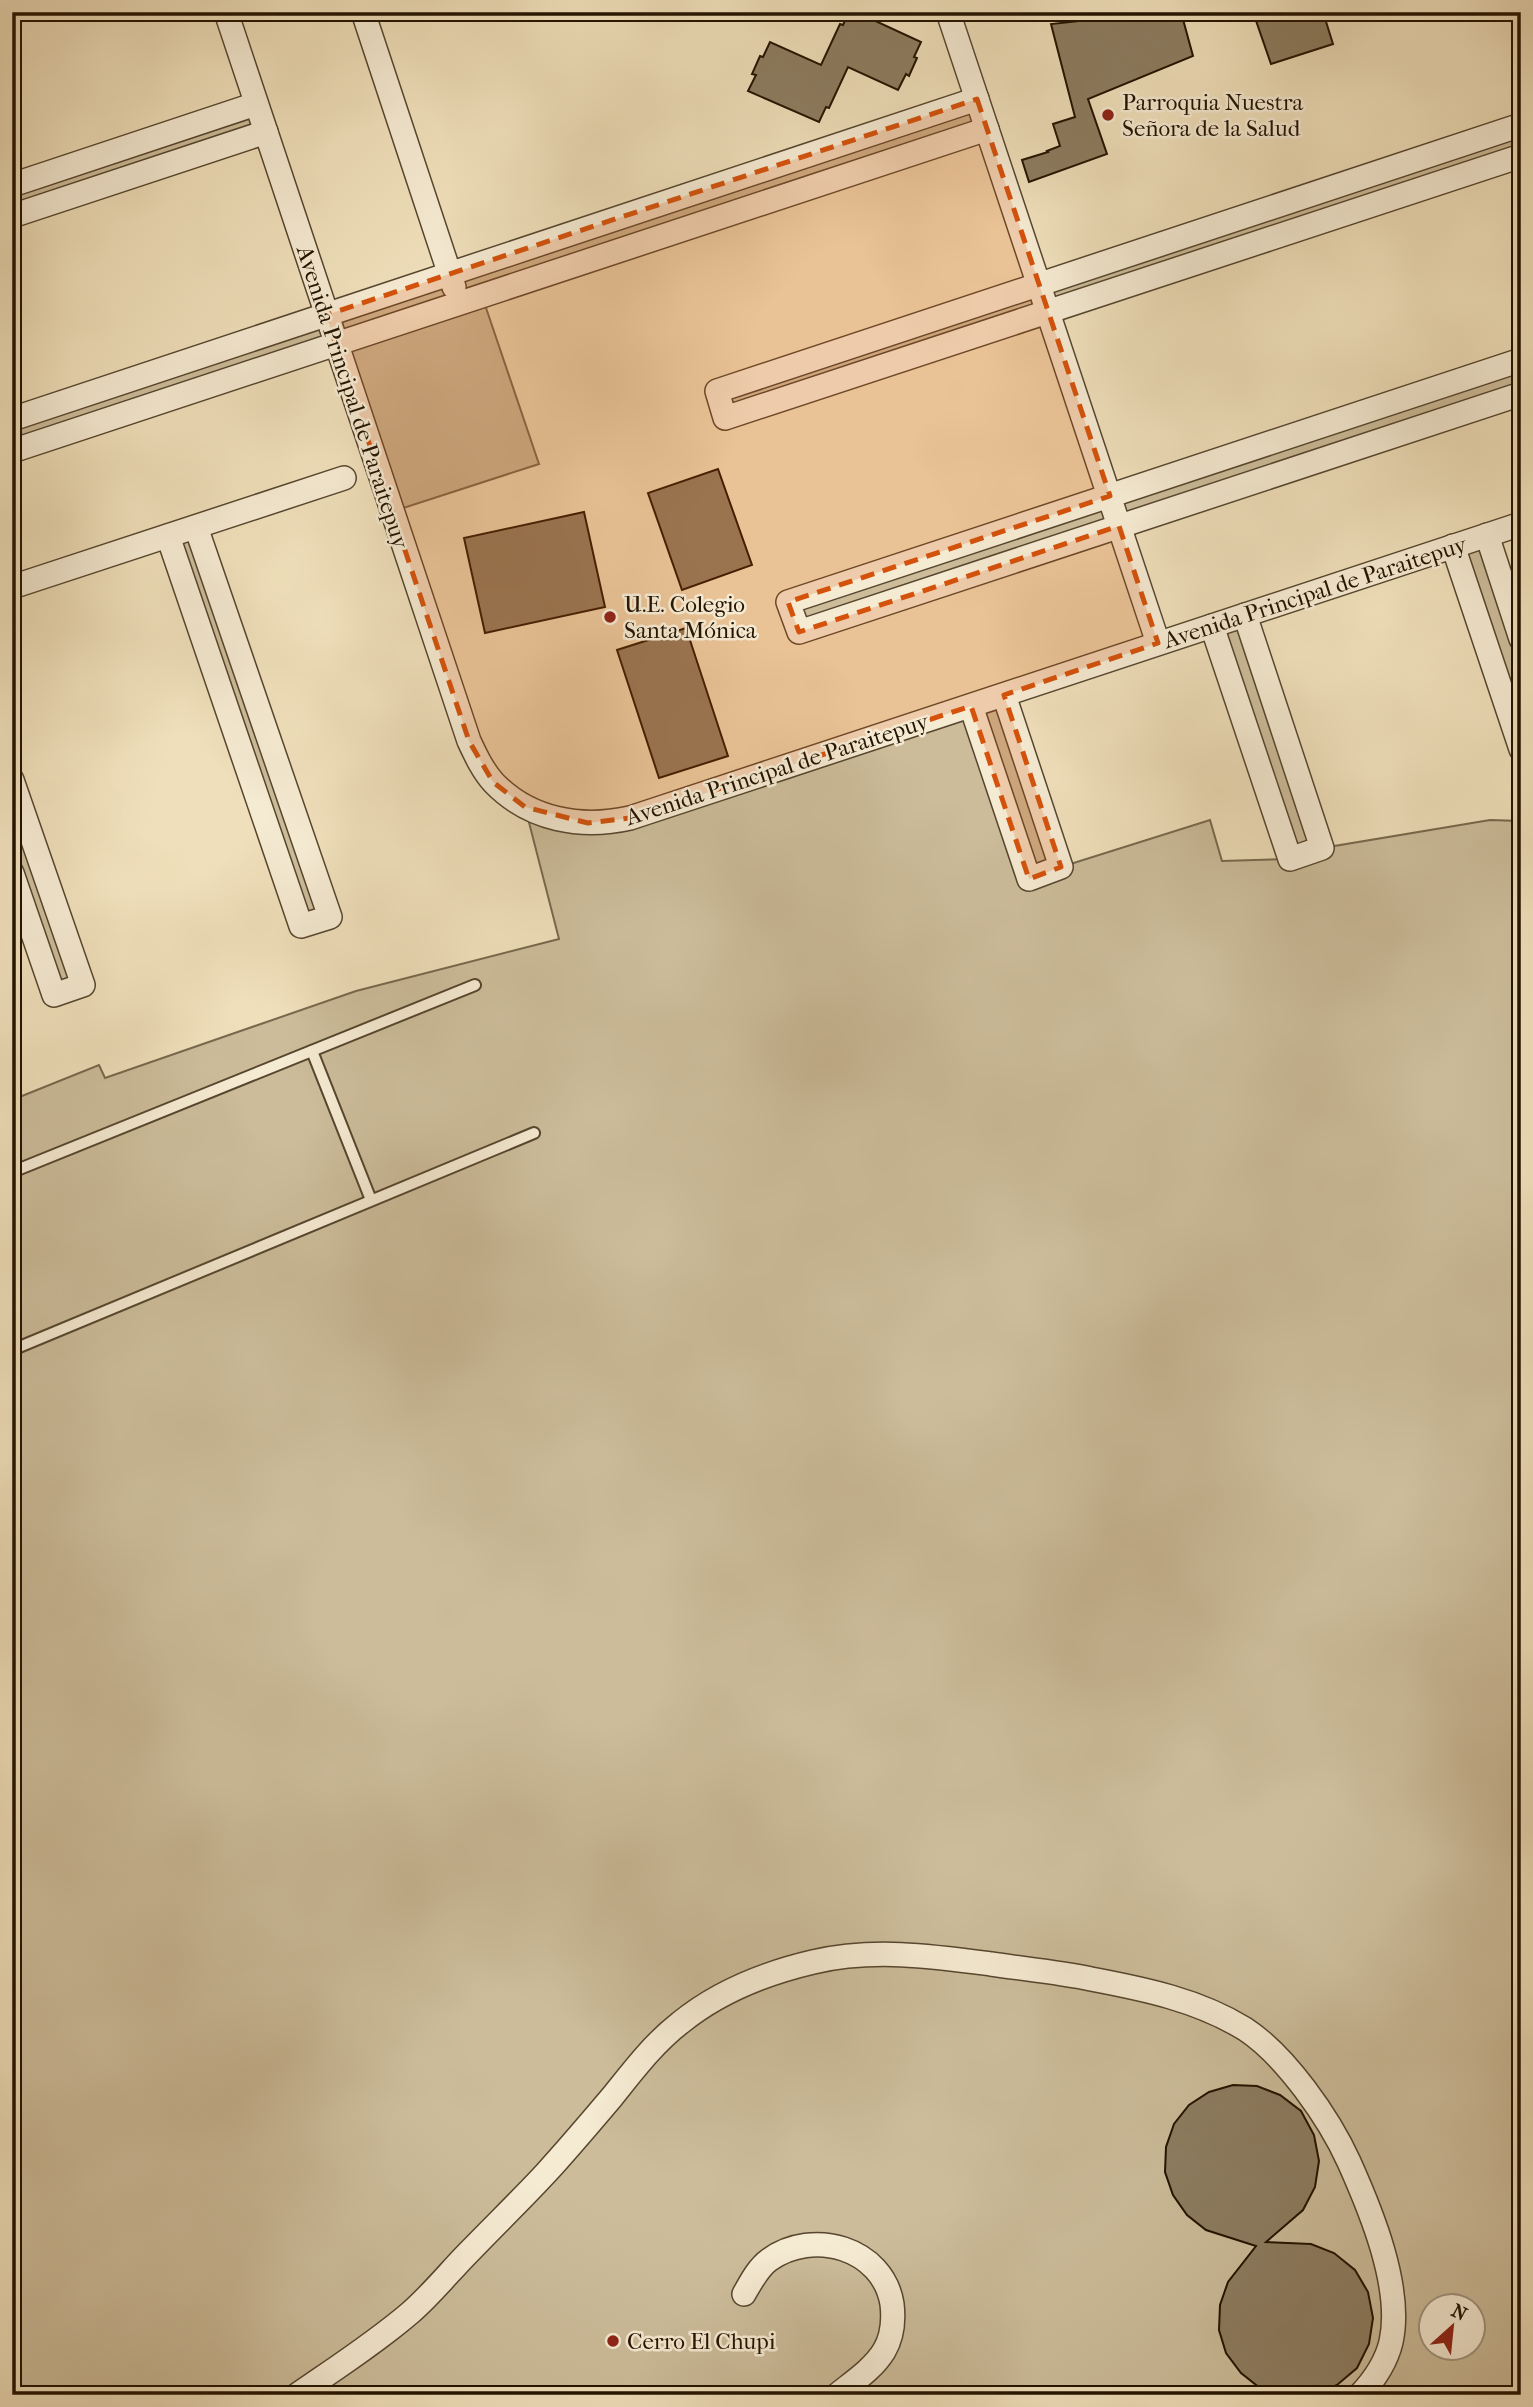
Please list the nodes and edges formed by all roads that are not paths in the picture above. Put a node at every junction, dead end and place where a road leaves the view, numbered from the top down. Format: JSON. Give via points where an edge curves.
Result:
{"nodes":[{"id":1,"x":226,"y":12,"type":"edge"},
{"id":2,"x":363,"y":12,"type":"edge"},
{"id":3,"x":948,"y":12,"type":"edge"},
{"id":4,"x":977,"y":99,"type":"junction"},
{"id":5,"x":256,"y":104,"type":"junction"},
{"id":6,"x":1521,"y":125,"type":"edge"},
{"id":7,"x":987,"y":129,"type":"junction"},
{"id":8,"x":266,"y":132,"type":"junction"},
{"id":9,"x":1521,"y":156,"type":"edge"},
{"id":10,"x":12,"y":185,"type":"edge"},
{"id":11,"x":654,"y":206,"type":"junction"},
{"id":12,"x":12,"y":216,"type":"edge"},
{"id":13,"x":665,"y":235,"type":"junction"},
{"id":14,"x":450,"y":274,"type":"junction"},
{"id":15,"x":1039,"y":285,"type":"junction"},
{"id":16,"x":459,"y":303,"type":"junction"},
{"id":17,"x":1048,"y":312,"type":"junction"},
{"id":18,"x":326,"y":315,"type":"junction"},
{"id":19,"x":335,"y":344,"type":"junction"},
{"id":20,"x":1521,"y":360,"type":"edge"},
{"id":21,"x":1521,"y":394,"type":"edge"},
{"id":22,"x":12,"y":419,"type":"edge"},
{"id":23,"x":15,"y":443,"type":"edge"},
{"id":24,"x":344,"y":478,"type":"dead end"},
{"id":25,"x":1110,"y":496,"type":"junction"},
{"id":26,"x":1521,"y":524,"type":"edge"},
{"id":27,"x":1119,"y":526,"type":"junction"},
{"id":28,"x":196,"y":527,"type":"junction"},
{"id":29,"x":1487,"y":535,"type":"junction"},
{"id":30,"x":167,"y":536,"type":"junction"},
{"id":31,"x":1453,"y":546,"type":"junction"},
{"id":32,"x":12,"y":587,"type":"edge"},
{"id":33,"x":1245,"y":615,"type":"junction"},
{"id":34,"x":1212,"y":626,"type":"junction"},
{"id":35,"x":1521,"y":639,"type":"edge"},
{"id":36,"x":1158,"y":643,"type":"junction"},
{"id":37,"x":1004,"y":695,"type":"junction"},
{"id":38,"x":971,"y":706,"type":"junction"},
{"id":39,"x":1521,"y":750,"type":"edge"},
{"id":40,"x":12,"y":780,"type":"edge"},
{"id":41,"x":12,"y":873,"type":"edge"},
{"id":42,"x":475,"y":985,"type":"dead end"},
{"id":43,"x":312,"y":1051,"type":"junction"},
{"id":44,"x":534,"y":1133,"type":"dead end"},
{"id":45,"x":12,"y":1172,"type":"edge"},
{"id":46,"x":371,"y":1200,"type":"junction"},
{"id":47,"x":12,"y":1350,"type":"edge"},
{"id":48,"x":744,"y":2294,"type":"dead end"},
{"id":49,"x":297,"y":2395,"type":"edge"},
{"id":50,"x":837,"y":2395,"type":"edge"},
{"id":51,"x":1360,"y":2395,"type":"edge"}],
"edges":[{"from":1,"to":5,"type":"street","name":"Avenida Principal de Paraitepuy"},
{"from":2,"to":14,"type":"street"},
{"from":3,"to":4,"type":"street"},
{"from":4,"to":7,"type":"street"},
{"from":4,"to":11,"type":"street"},
{"from":5,"to":8,"type":"street","name":"Avenida Principal de Paraitepuy"},
{"from":5,"to":10,"type":"street"},
{"from":6,"to":15,"type":"street"},
{"from":7,"to":13,"type":"street"},
{"from":7,"to":15,"type":"street"},
{"from":8,"to":12,"type":"street"},
{"from":8,"to":18,"type":"street","name":"Avenida Principal de Paraitepuy"},
{"from":9,"to":17,"type":"street"},
{"from":11,"to":13,"type":"street"},
{"from":11,"to":14,"type":"street"},
{"from":13,"to":16,"type":"street"},
{"from":14,"to":16,"type":"street"},
{"from":14,"to":18,"type":"street"},
{"from":15,"to":17,"type":"street"},
{"from":15,"to":17,"type":"street","via":[[717,391],[724,418]]},
{"from":16,"to":19,"type":"street"},
{"from":17,"to":25,"type":"street"},
{"from":18,"to":19,"type":"street","name":"Avenida Principal de Paraitepuy"},
{"from":18,"to":22,"type":"street"},
{"from":19,"to":23,"type":"street"},
{"from":19,"to":38,"type":"street","name":"Avenida Principal de Paraitepuy","via":[[469,741],[493,782],[525,807],[544,815],[608,823]]},
{"from":20,"to":25,"type":"street"},
{"from":21,"to":27,"type":"street"},
{"from":24,"to":28,"type":"street"},
{"from":25,"to":27,"type":"street"},
{"from":25,"to":27,"type":"street","via":[[788,602],[799,632]]},
{"from":26,"to":29,"type":"street","name":"Avenida Principal de Paraitepuy"},
{"from":27,"to":36,"type":"street"},
{"from":28,"to":30,"type":"street"},
{"from":28,"to":30,"type":"street","via":[[330,917],[321,920],[301,926]]},
{"from":29,"to":31,"type":"street","name":"Avenida Principal de Paraitepuy"},
{"from":29,"to":35,"type":"street"},
{"from":30,"to":32,"type":"street"},
{"from":31,"to":33,"type":"street","name":"Avenida Principal de Paraitepuy"},
{"from":31,"to":39,"type":"street"},
{"from":33,"to":34,"type":"street","name":"Avenida Principal de Paraitepuy"},
{"from":33,"to":34,"type":"street","via":[[1322,848],[1290,859]]},
{"from":34,"to":36,"type":"street","name":"Avenida Principal de Paraitepuy"},
{"from":36,"to":37,"type":"street","name":"Avenida Principal de Paraitepuy"},
{"from":37,"to":38,"type":"street","name":"Avenida Principal de Paraitepuy"},
{"from":37,"to":38,"type":"street","via":[[1061,867],[1029,879]]},
{"from":40,"to":41,"type":"street","via":[[83,985],[54,995]]},
{"from":42,"to":43,"type":"lane"},
{"from":43,"to":45,"type":"lane"},
{"from":43,"to":46,"type":"lane"},
{"from":44,"to":46,"type":"lane"},
{"from":46,"to":47,"type":"lane"},
{"from":48,"to":50,"type":"street","via":[[767,2261],[799,2246],[839,2247],[872,2264],[891,2296],[891,2336],[870,2368]]},
{"from":49,"to":51,"type":"street","via":[[414,2309],[547,2173],[636,2065],[680,2022],[758,1978],[817,1961],[907,1954],[1074,1975],[1179,1998],[1247,2031],[1263,2044],[1322,2113],[1341,2146],[1386,2267],[1392,2337],[1381,2370]]}]}
